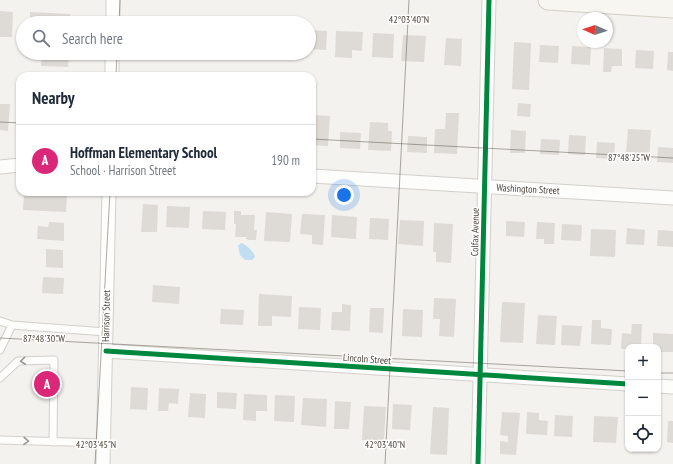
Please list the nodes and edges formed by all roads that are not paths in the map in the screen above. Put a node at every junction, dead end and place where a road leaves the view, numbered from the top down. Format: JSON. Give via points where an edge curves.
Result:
{"nodes":[{"id":1,"x":113,"y":0,"type":"edge"},
{"id":2,"x":489,"y":0,"type":"edge"},
{"id":3,"x":548,"y":0,"type":"edge"},
{"id":4,"x":673,"y":8,"type":"edge"},
{"id":5,"x":113,"y":16,"type":"edge"},
{"id":6,"x":112,"y":60,"type":"edge"},
{"id":7,"x":112,"y":72,"type":"edge"},
{"id":8,"x":16,"y":165,"type":"edge"},
{"id":9,"x":0,"y":167,"type":"edge"},
{"id":10,"x":316,"y":176,"type":"edge"},
{"id":11,"x":485,"y":187,"type":"junction"},
{"id":12,"x":109,"y":196,"type":"edge"},
{"id":13,"x":673,"y":198,"type":"edge"},
{"id":14,"x":0,"y":321,"type":"edge"},
{"id":15,"x":12,"y":325,"type":"junction"},
{"id":16,"x":106,"y":332,"type":"junction"},
{"id":17,"x":0,"y":350,"type":"edge"},
{"id":18,"x":106,"y":351,"type":"junction"},
{"id":19,"x":480,"y":376,"type":"junction"},
{"id":20,"x":0,"y":378,"type":"edge"},
{"id":21,"x":625,"y":384,"type":"edge"},
{"id":22,"x":661,"y":386,"type":"edge"},
{"id":23,"x":673,"y":387,"type":"edge"},
{"id":24,"x":0,"y":440,"type":"edge"},
{"id":25,"x":53,"y":442,"type":"junction"},
{"id":26,"x":104,"y":443,"type":"junction"},
{"id":27,"x":103,"y":464,"type":"edge"},
{"id":28,"x":478,"y":464,"type":"edge"}],
"edges":[{"from":1,"to":5,"type":"street"},
{"from":2,"to":11,"type":"street","name":"Colfax Avenue"},
{"from":3,"to":4,"type":"main road"},
{"from":6,"to":7,"type":"street"},
{"from":8,"to":9,"type":"street"},
{"from":10,"to":11,"type":"street","name":"Washington Street"},
{"from":11,"to":13,"type":"street","name":"Washington Street"},
{"from":11,"to":19,"type":"street","name":"Colfax Avenue"},
{"from":12,"to":16,"type":"street","name":"Harrison Street"},
{"from":14,"to":15,"type":"lane"},
{"from":15,"to":16,"type":"lane"},
{"from":15,"to":17,"type":"lane"},
{"from":16,"to":18,"type":"street","name":"Harrison Street"},
{"from":18,"to":19,"type":"street","name":"Lincoln Street"},
{"from":18,"to":26,"type":"street","name":"Harrison Street"},
{"from":19,"to":21,"type":"street","name":"Lincoln Street"},
{"from":19,"to":28,"type":"street","name":"Colfax Avenue"},
{"from":25,"to":20,"type":"lane","one_way":true,"via":[[54,360],[18,361]]},
{"from":22,"to":23,"type":"street"},
{"from":24,"to":25,"type":"lane","one_way":true},
{"from":25,"to":26,"type":"lane"},
{"from":26,"to":27,"type":"street","name":"Harrison Street"}]}
